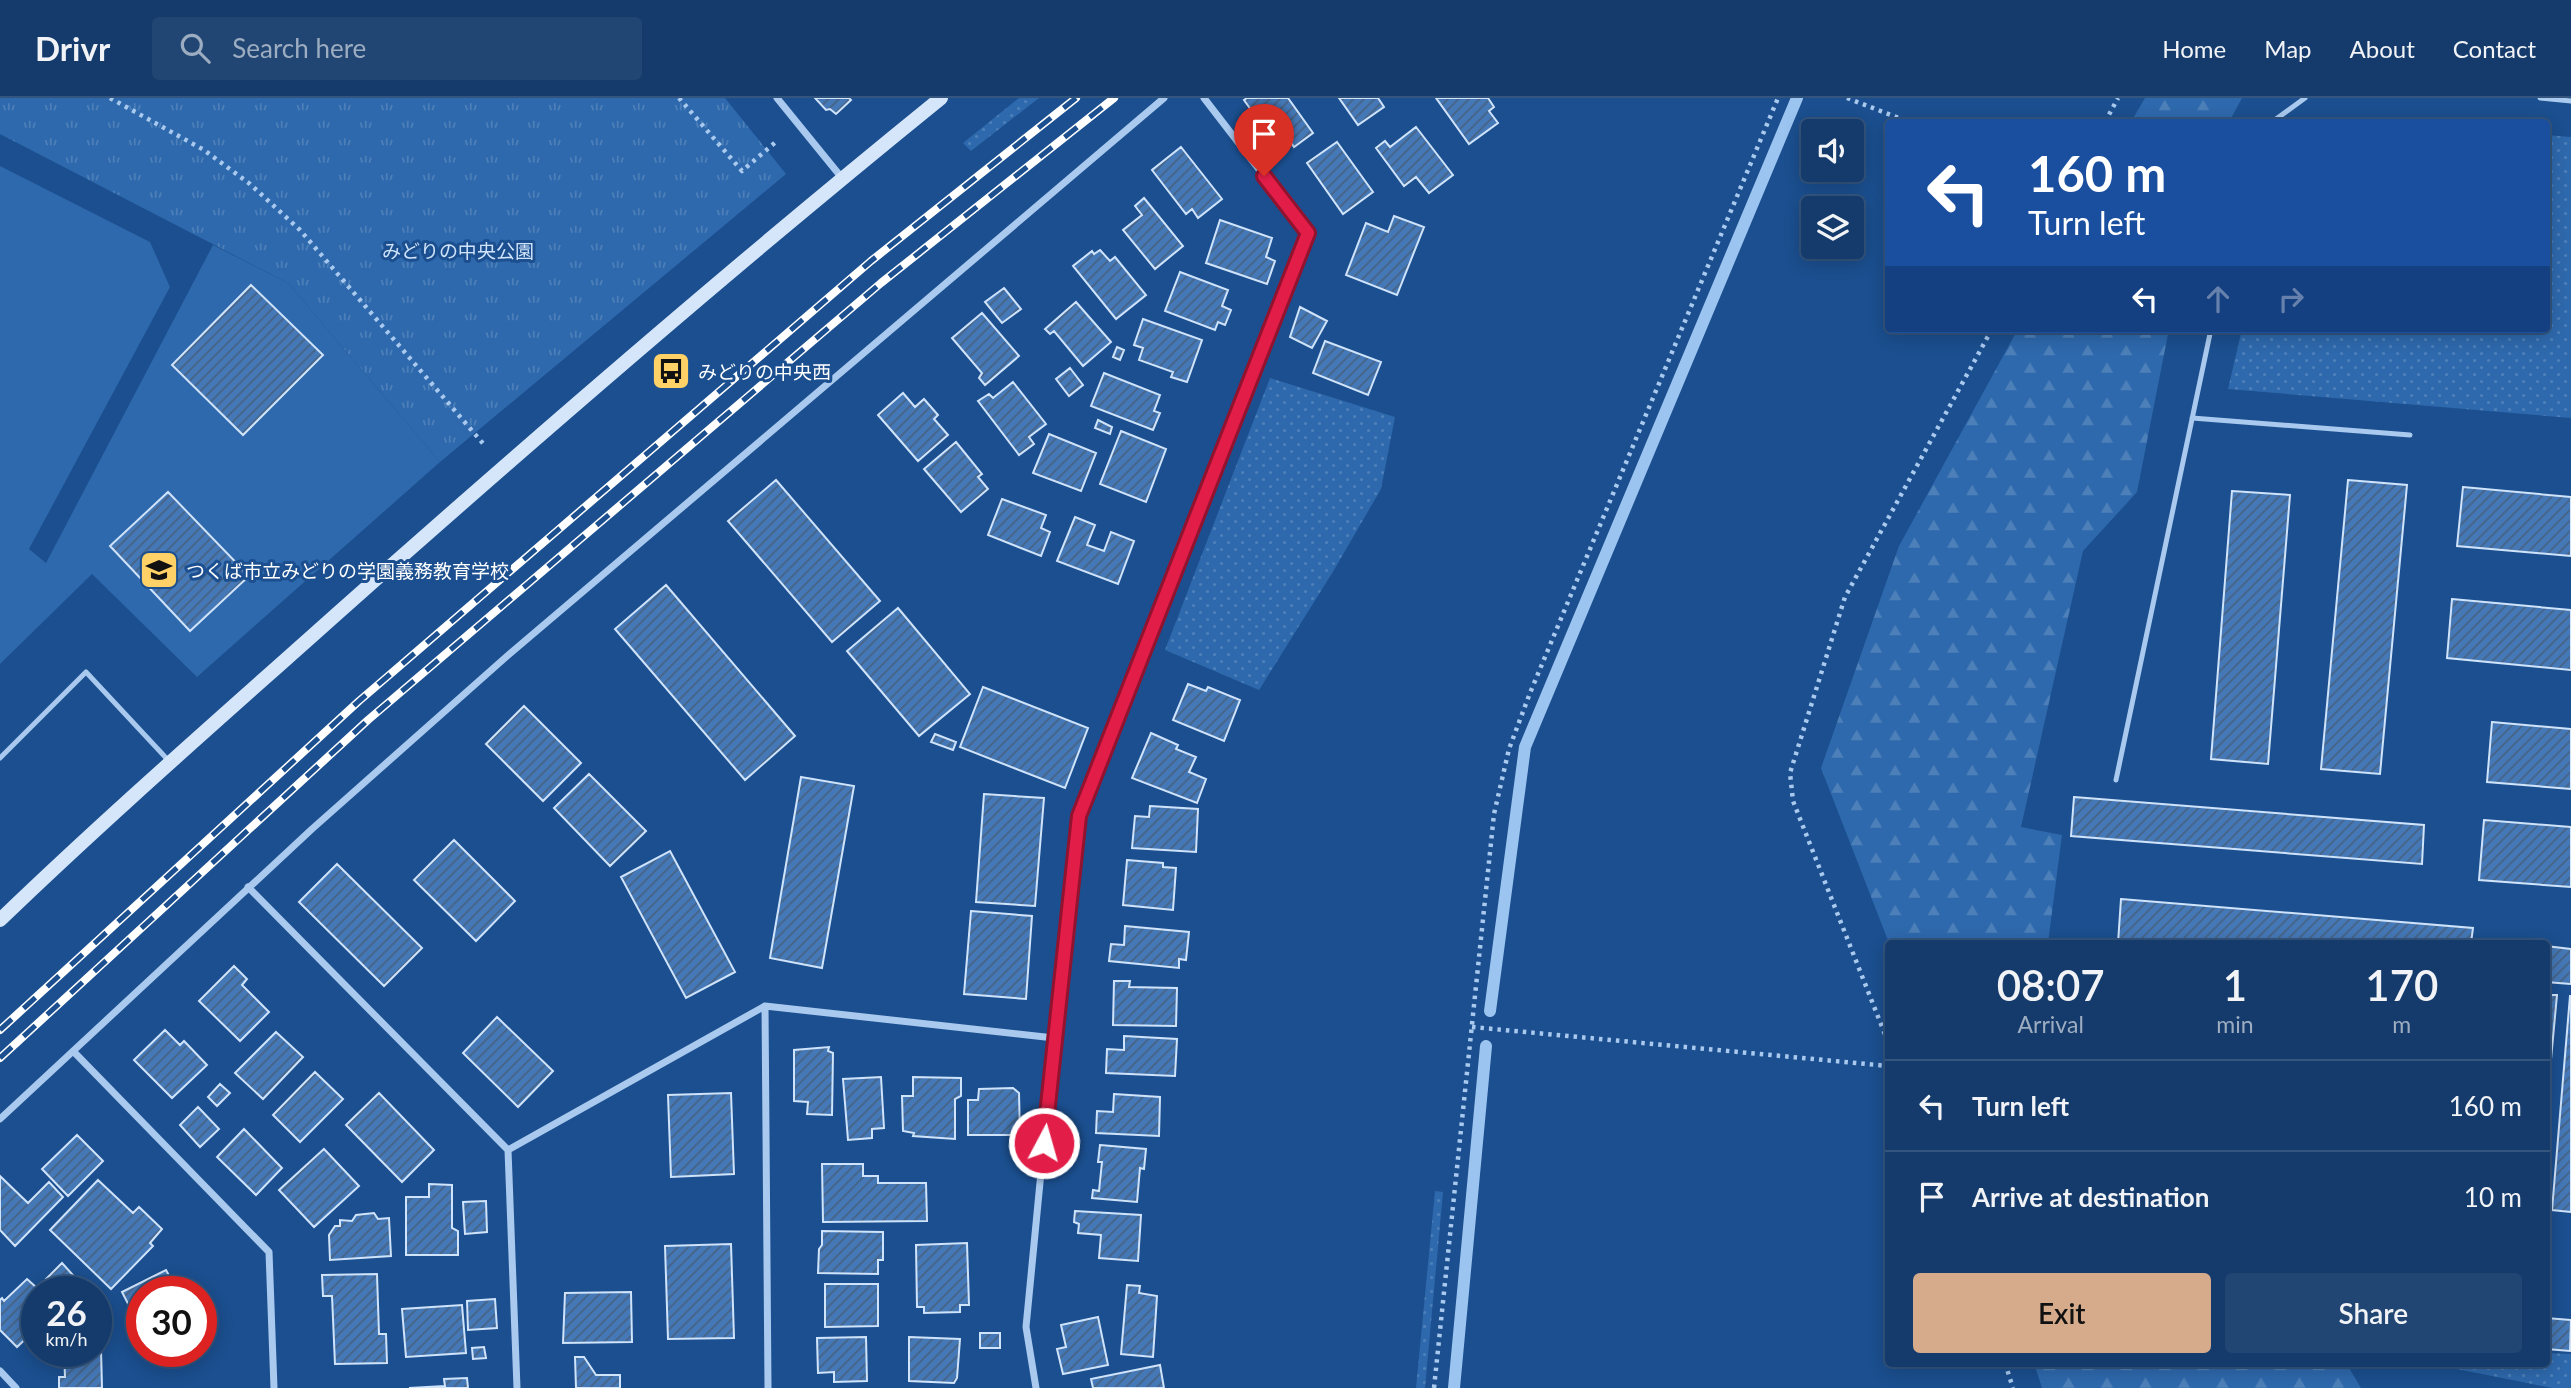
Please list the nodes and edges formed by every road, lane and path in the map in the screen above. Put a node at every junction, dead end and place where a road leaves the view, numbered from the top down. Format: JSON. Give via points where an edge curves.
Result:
{"nodes":[{"id":1,"x":110,"y":98,"type":"edge"},
{"id":2,"x":679,"y":98,"type":"edge"},
{"id":3,"x":777,"y":98,"type":"edge"},
{"id":4,"x":941,"y":98,"type":"edge"},
{"id":5,"x":1164,"y":98,"type":"edge"},
{"id":6,"x":1204,"y":98,"type":"edge"},
{"id":7,"x":1778,"y":98,"type":"edge"},
{"id":8,"x":1847,"y":98,"type":"edge"},
{"id":9,"x":2118,"y":98,"type":"edge"},
{"id":10,"x":2305,"y":98,"type":"edge"},
{"id":11,"x":2540,"y":98,"type":"edge"},
{"id":12,"x":2571,"y":101,"type":"edge"},
{"id":13,"x":1901,"y":119,"type":"edge"},
{"id":14,"x":2107,"y":119,"type":"edge"},
{"id":15,"x":2276,"y":119,"type":"edge"},
{"id":16,"x":778,"y":140,"type":"dead end"},
{"id":17,"x":842,"y":178,"type":"junction"},
{"id":18,"x":1990,"y":333,"type":"edge"},
{"id":19,"x":2209,"y":333,"type":"edge"},
{"id":20,"x":2192,"y":418,"type":"junction"},
{"id":21,"x":2410,"y":435,"type":"dead end"},
{"id":22,"x":503,"y":467,"type":"junction"},
{"id":23,"x":0,"y":758,"type":"edge"},
{"id":24,"x":170,"y":762,"type":"junction"},
{"id":25,"x":2116,"y":780,"type":"dead end"},
{"id":26,"x":248,"y":887,"type":"junction"},
{"id":27,"x":0,"y":920,"type":"edge"},
{"id":28,"x":765,"y":1006,"type":"junction"},
{"id":29,"x":1472,"y":1027,"type":"junction"},
{"id":30,"x":1885,"y":1034,"type":"edge"},
{"id":31,"x":1054,"y":1038,"type":"junction"},
{"id":32,"x":74,"y":1052,"type":"junction"},
{"id":33,"x":1885,"y":1066,"type":"edge"},
{"id":34,"x":0,"y":1119,"type":"edge"},
{"id":35,"x":508,"y":1150,"type":"junction"},
{"id":36,"x":2006,"y":1367,"type":"edge"},
{"id":37,"x":0,"y":1371,"type":"edge"},
{"id":38,"x":16,"y":1388,"type":"edge"},
{"id":39,"x":274,"y":1388,"type":"edge"},
{"id":40,"x":517,"y":1388,"type":"edge"},
{"id":41,"x":768,"y":1388,"type":"edge"},
{"id":42,"x":1035,"y":1388,"type":"edge"},
{"id":43,"x":1434,"y":1388,"type":"edge"},
{"id":44,"x":2013,"y":1388,"type":"edge"}],
"edges":[{"from":1,"to":22,"type":"path","via":[[204,150],[300,230]]},
{"from":2,"to":16,"type":"path","via":[[742,171]]},
{"from":3,"to":17,"type":"street"},
{"from":4,"to":17,"type":"street"},
{"from":5,"to":26,"type":"street","via":[[517,648]]},
{"from":6,"to":31,"type":"street","via":[[1308,233],[1079,816]]},
{"from":7,"to":29,"type":"path","via":[[1509,749],[1494,814]]},
{"from":8,"to":13,"type":"path"},
{"from":9,"to":14,"type":"path"},
{"from":10,"to":15,"type":"lane"},
{"from":11,"to":12,"type":"lane"},
{"from":17,"to":22,"type":"street"},
{"from":18,"to":30,"type":"path","via":[[1845,597],[1790,772],[1793,801]]},
{"from":19,"to":20,"type":"lane"},
{"from":20,"to":21,"type":"lane"},
{"from":20,"to":25,"type":"lane"},
{"from":22,"to":24,"type":"street"},
{"from":23,"to":24,"type":"lane","via":[[86,672]]},
{"from":24,"to":27,"type":"street"},
{"from":26,"to":32,"type":"street"},
{"from":26,"to":35,"type":"street"},
{"from":28,"to":31,"type":"street"},
{"from":28,"to":35,"type":"street"},
{"from":28,"to":41,"type":"street"},
{"from":29,"to":33,"type":"path"},
{"from":29,"to":43,"type":"path"},
{"from":31,"to":42,"type":"street","via":[[1026,1327]]},
{"from":32,"to":34,"type":"street"},
{"from":32,"to":39,"type":"street","via":[[269,1252]]},
{"from":35,"to":40,"type":"street"},
{"from":36,"to":44,"type":"path"},
{"from":37,"to":38,"type":"street"}]}
